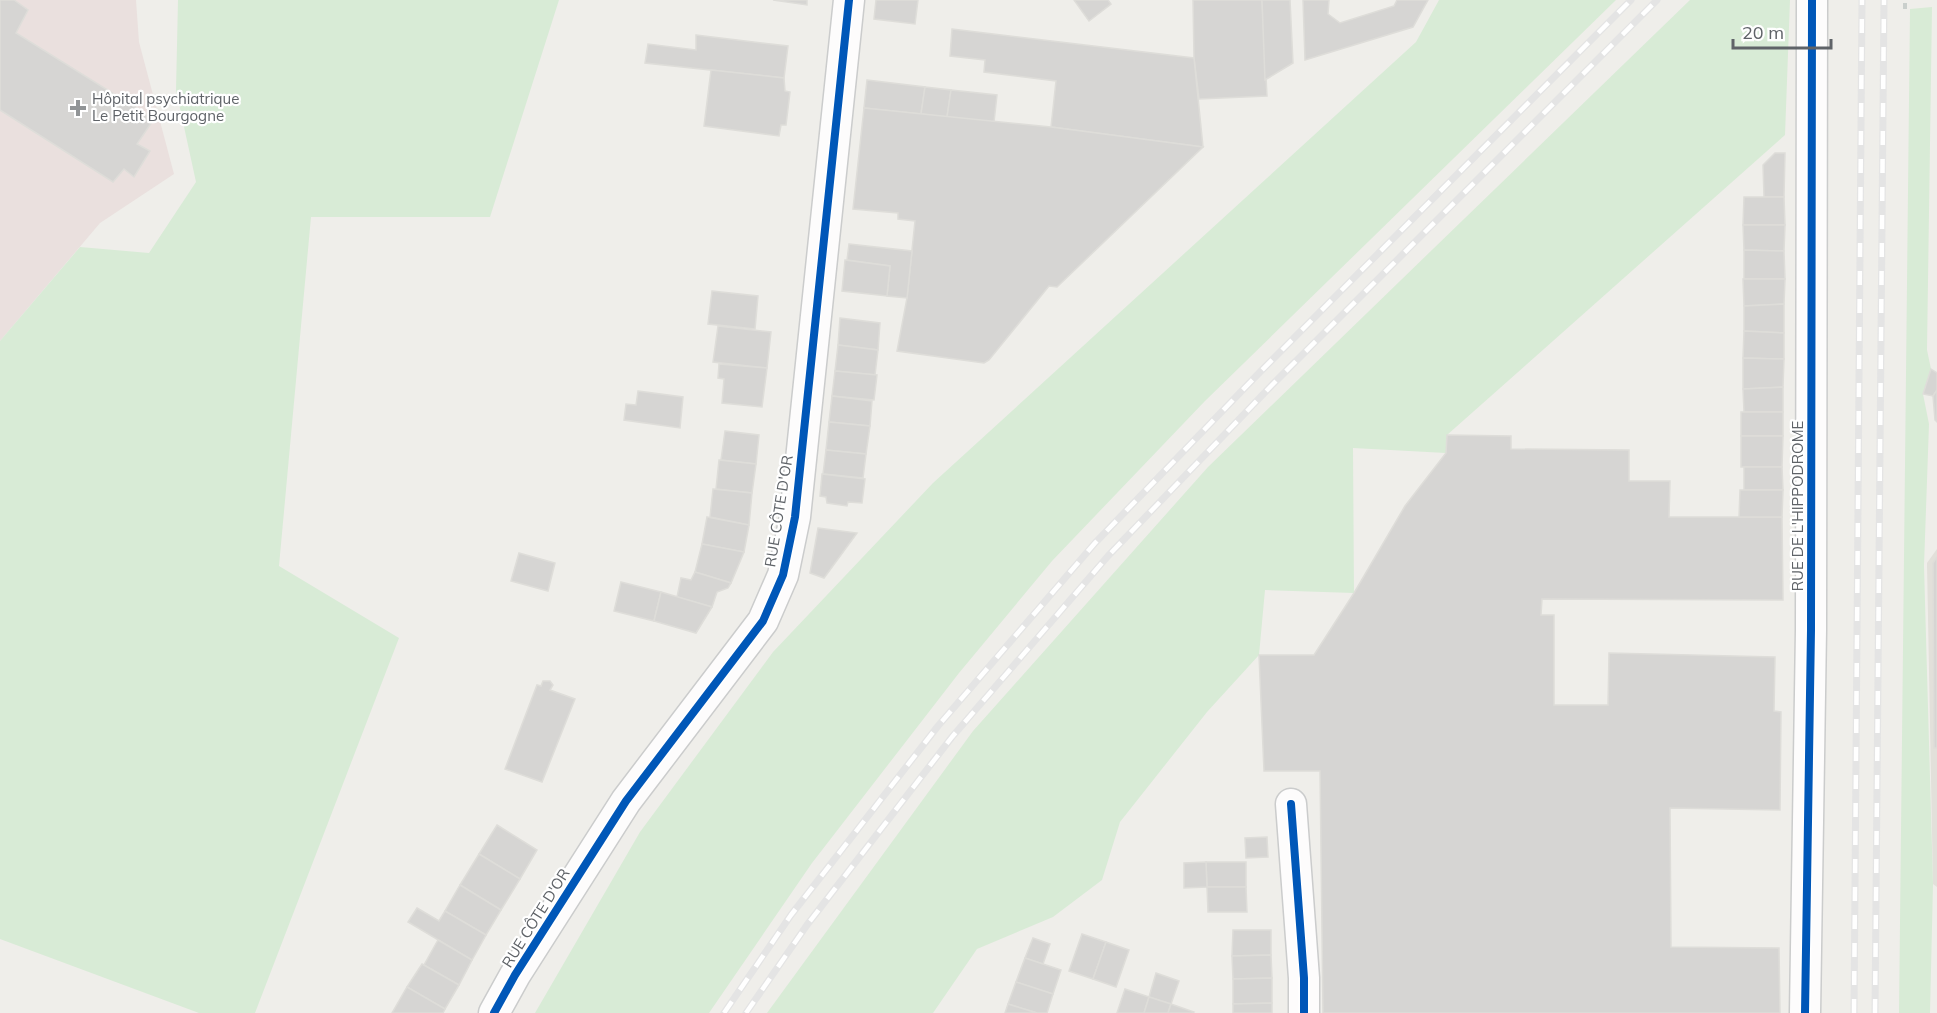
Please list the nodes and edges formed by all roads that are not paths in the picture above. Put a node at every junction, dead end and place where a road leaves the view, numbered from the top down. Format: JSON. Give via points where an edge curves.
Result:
{"nodes":[{"id":1,"x":849,"y":0,"type":"edge"},
{"id":2,"x":1812,"y":0,"type":"edge"},
{"id":3,"x":1291,"y":804,"type":"dead end"},
{"id":4,"x":494,"y":1013,"type":"edge"},
{"id":5,"x":1304,"y":1013,"type":"edge"},
{"id":6,"x":1804,"y":1013,"type":"edge"}],
"edges":[{"from":1,"to":4,"type":"street","name":"RUE CÔTE D'OR","via":[[795,517],[783,575],[763,621],[626,801]]},
{"from":2,"to":6,"type":"street","name":"RUE DE L'HIPPODROME","via":[[1811,630]]},
{"from":3,"to":5,"type":"street"}]}
